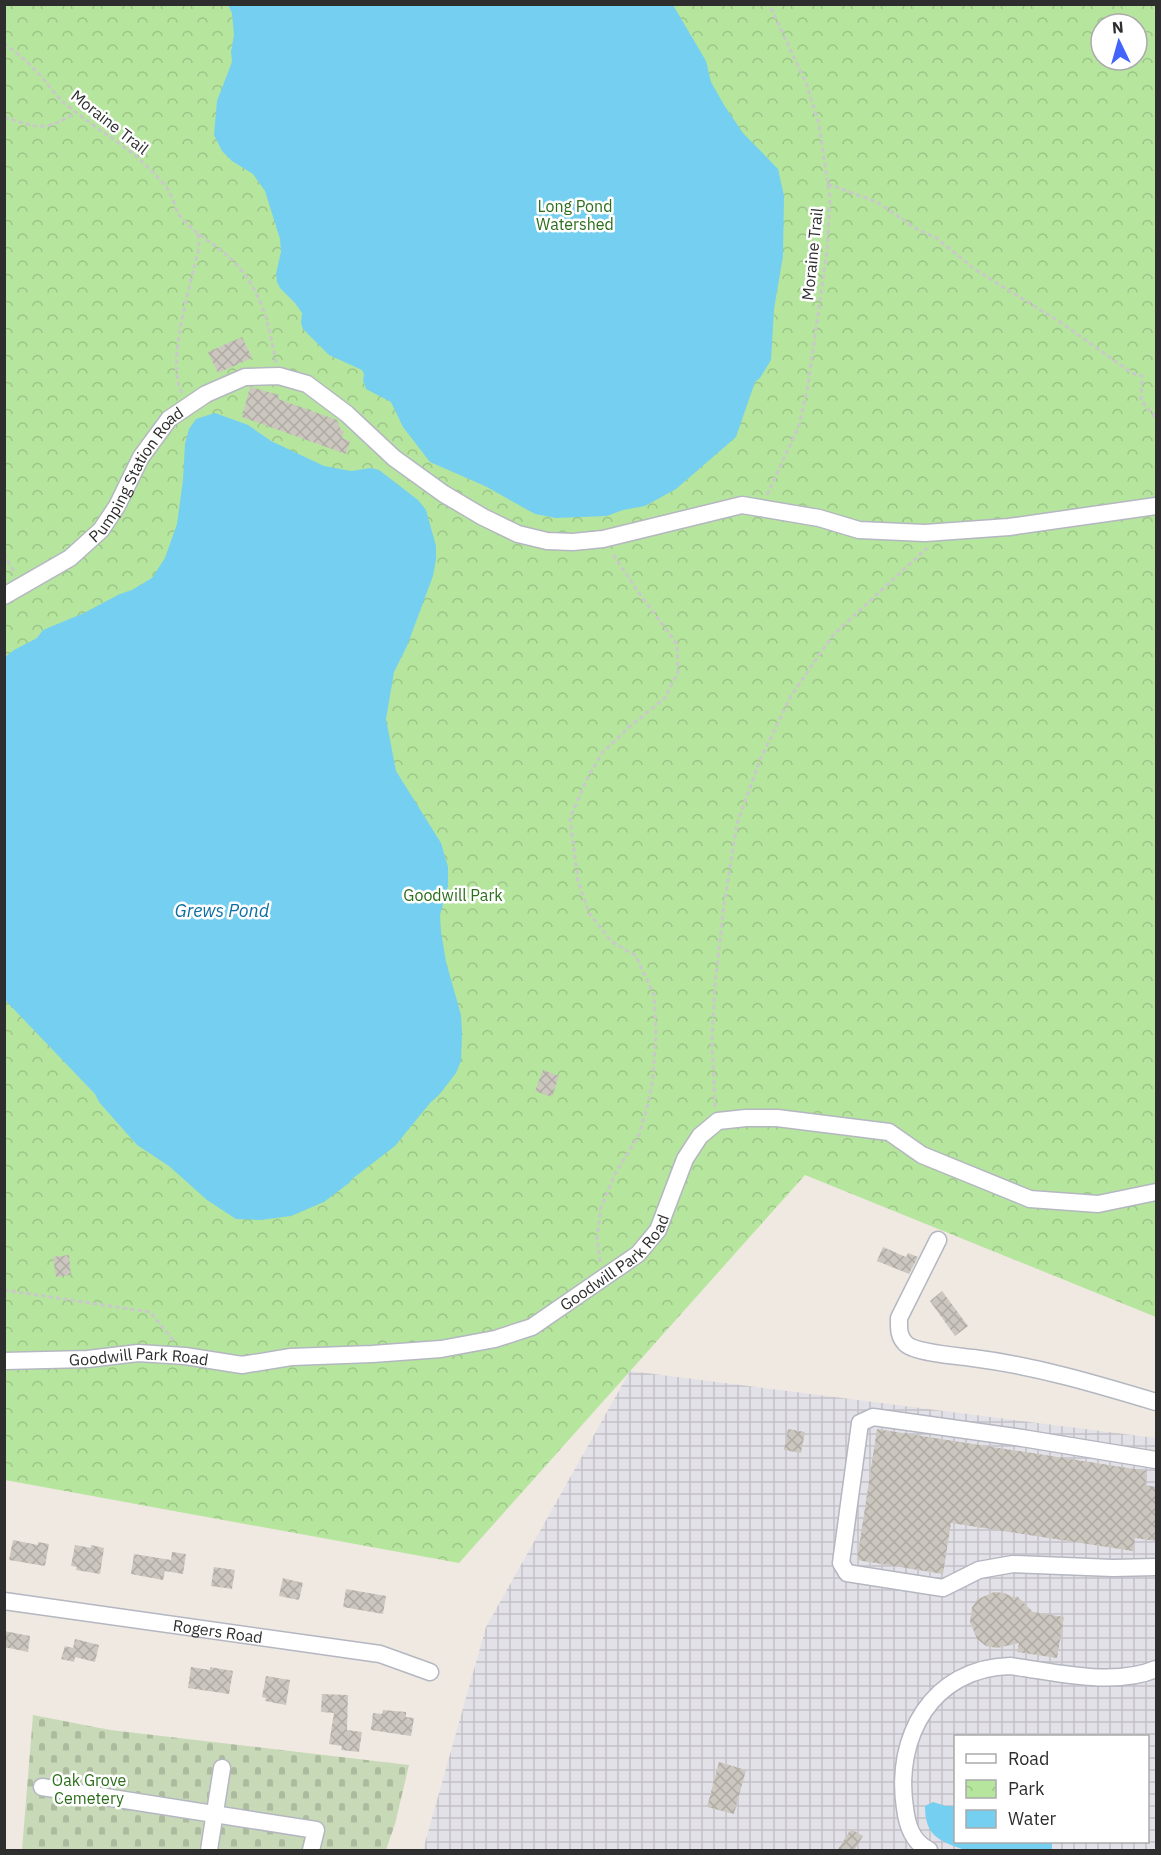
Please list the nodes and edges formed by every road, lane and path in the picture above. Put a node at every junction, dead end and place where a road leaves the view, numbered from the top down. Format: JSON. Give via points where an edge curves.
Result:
{"nodes":[{"id":1,"x":770,"y":4,"type":"edge"},
{"id":2,"x":4,"y":43,"type":"edge"},
{"id":3,"x":76,"y":112,"type":"junction"},
{"id":4,"x":4,"y":117,"type":"edge"},
{"id":5,"x":828,"y":184,"type":"junction"},
{"id":6,"x":198,"y":233,"type":"junction"},
{"id":7,"x":279,"y":376,"type":"junction"},
{"id":8,"x":189,"y":405,"type":"junction"},
{"id":9,"x":1156,"y":418,"type":"edge"},
{"id":10,"x":1156,"y":506,"type":"edge"},
{"id":11,"x":760,"y":507,"type":"junction"},
{"id":12,"x":944,"y":532,"type":"junction"},
{"id":13,"x":603,"y":539,"type":"junction"},
{"id":14,"x":4,"y":555,"type":"edge"},
{"id":15,"x":12,"y":592,"type":"edge"},
{"id":16,"x":718,"y":1121,"type":"junction"},
{"id":17,"x":1156,"y":1192,"type":"edge"},
{"id":18,"x":938,"y":1240,"type":"dead end"},
{"id":19,"x":602,"y":1279,"type":"junction"},
{"id":20,"x":4,"y":1290,"type":"edge"},
{"id":21,"x":186,"y":1356,"type":"junction"},
{"id":22,"x":4,"y":1361,"type":"edge"},
{"id":23,"x":1156,"y":1402,"type":"edge"},
{"id":24,"x":1156,"y":1460,"type":"edge"},
{"id":25,"x":1156,"y":1567,"type":"edge"},
{"id":26,"x":4,"y":1601,"type":"edge"},
{"id":27,"x":1156,"y":1669,"type":"edge"},
{"id":28,"x":430,"y":1672,"type":"dead end"},
{"id":29,"x":222,"y":1768,"type":"dead end"},
{"id":30,"x":42,"y":1787,"type":"dead end"},
{"id":31,"x":215,"y":1816,"type":"junction"},
{"id":32,"x":924,"y":1850,"type":"edge"},
{"id":33,"x":209,"y":1851,"type":"edge"},
{"id":34,"x":311,"y":1851,"type":"edge"}],
"edges":[{"from":1,"to":5,"type":"path","name":"Moraine Trail","via":[[806,83],[819,124]]},
{"from":2,"to":3,"type":"path","name":"Moraine Trail"},
{"from":3,"to":4,"type":"path","via":[[42,128]]},
{"from":3,"to":6,"type":"path","name":"Moraine Trail","via":[[142,161],[162,181],[178,214]]},
{"from":5,"to":9,"type":"path","via":[[878,202],[1142,376],[1141,401]]},
{"from":5,"to":11,"type":"path","name":"Moraine Trail","via":[[827,251],[808,385],[799,426]]},
{"from":6,"to":7,"type":"path","name":"Moraine Trail","via":[[246,274],[268,321]]},
{"from":6,"to":8,"type":"path","via":[[199,247],[175,363],[179,388]]},
{"from":7,"to":8,"type":"street","name":"Pumping Station Road","via":[[245,377]]},
{"from":7,"to":13,"type":"street","name":"Pumping Station Road","via":[[307,384],[347,414],[393,458],[483,517],[518,534],[547,542]]},
{"from":8,"to":15,"type":"street","name":"Pumping Station Road","via":[[169,419],[141,458],[101,530],[69,558]]},
{"from":10,"to":12,"type":"street","name":"Pumping Station Road"},
{"from":11,"to":12,"type":"street","name":"Pumping Station Road","via":[[859,530]]},
{"from":11,"to":13,"type":"street","name":"Pumping Station Road","via":[[742,506]]},
{"from":12,"to":16,"type":"path","via":[[833,635],[791,696],[760,760],[737,824],[722,927],[712,1040],[713,1099]]},
{"from":13,"to":19,"type":"path","via":[[677,644],[678,672],[665,698],[602,753],[570,818],[578,881],[589,913],[611,941],[636,956],[654,995],[653,1077],[639,1135],[615,1174],[601,1208],[597,1237]]},
{"from":14,"to":15,"type":"path","via":[[14,571]]},
{"from":16,"to":17,"type":"street","via":[[777,1118],[888,1132],[922,1155],[1030,1198],[1098,1204]]},
{"from":16,"to":19,"type":"street","name":"Goodwill Park Road","via":[[700,1136],[685,1159],[658,1230],[638,1254]]},
{"from":18,"to":23,"type":"street","via":[[899,1318],[898,1332],[907,1345],[1079,1378]]},
{"from":19,"to":21,"type":"street","name":"Goodwill Park Road","via":[[532,1327],[441,1349],[291,1357],[242,1365]]},
{"from":20,"to":21,"type":"path","via":[[150,1312]]},
{"from":21,"to":22,"type":"street","name":"Goodwill Park Road","via":[[138,1353],[88,1359]]},
{"from":24,"to":25,"type":"street","via":[[873,1418],[860,1423],[841,1563],[847,1573],[943,1588],[979,1570],[1013,1564]]},
{"from":26,"to":28,"type":"street","name":"Rogers Road","via":[[380,1654]]},
{"from":27,"to":32,"type":"street","via":[[1113,1678],[994,1667],[967,1674],[949,1686],[924,1710],[904,1762],[907,1821],[911,1834]]},
{"from":29,"to":31,"type":"street"},
{"from":30,"to":31,"type":"street"},
{"from":31,"to":33,"type":"street"},
{"from":31,"to":34,"type":"street","via":[[316,1830]]}]}
